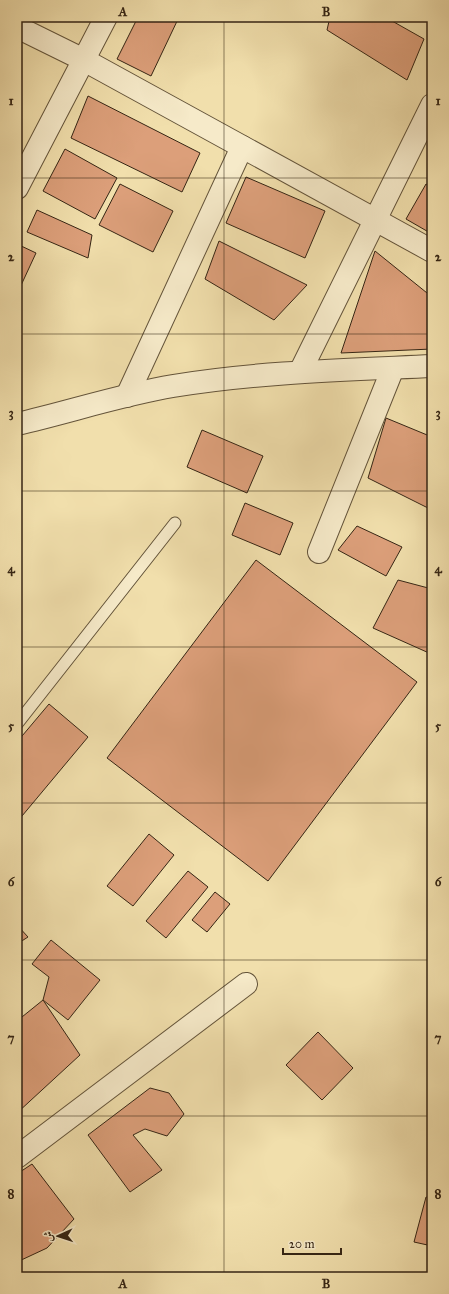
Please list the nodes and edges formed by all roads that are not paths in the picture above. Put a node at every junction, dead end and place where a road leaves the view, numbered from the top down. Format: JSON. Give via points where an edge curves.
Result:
{"nodes":[{"id":1,"x":106,"y":17,"type":"edge"},
{"id":2,"x":17,"y":27,"type":"edge"},
{"id":3,"x":84,"y":60,"type":"junction"},
{"id":4,"x":432,"y":105,"type":"edge"},
{"id":5,"x":242,"y":147,"type":"junction"},
{"id":6,"x":17,"y":188,"type":"edge"},
{"id":7,"x":376,"y":222,"type":"junction"},
{"id":8,"x":432,"y":251,"type":"edge"},
{"id":9,"x":432,"y":366,"type":"edge"},
{"id":10,"x":393,"y":368,"type":"junction"},
{"id":11,"x":300,"y":372,"type":"junction"},
{"id":12,"x":127,"y":396,"type":"junction"},
{"id":13,"x":17,"y":424,"type":"edge"},
{"id":14,"x":175,"y":523,"type":"dead end"},
{"id":15,"x":319,"y":552,"type":"dead end"},
{"id":16,"x":17,"y":724,"type":"edge"},
{"id":17,"x":246,"y":984,"type":"dead end"},
{"id":18,"x":17,"y":1157,"type":"edge"}],
"edges":[{"from":1,"to":3,"type":"street"},
{"from":2,"to":3,"type":"street"},
{"from":3,"to":5,"type":"street"},
{"from":3,"to":6,"type":"street"},
{"from":4,"to":7,"type":"street"},
{"from":5,"to":7,"type":"street"},
{"from":5,"to":12,"type":"street"},
{"from":7,"to":8,"type":"street"},
{"from":7,"to":11,"type":"street"},
{"from":9,"to":10,"type":"street"},
{"from":10,"to":11,"type":"street"},
{"from":10,"to":15,"type":"street"},
{"from":11,"to":12,"type":"street","via":[[172,386]]},
{"from":12,"to":13,"type":"street"},
{"from":14,"to":16,"type":"lane"},
{"from":17,"to":18,"type":"street"}]}
